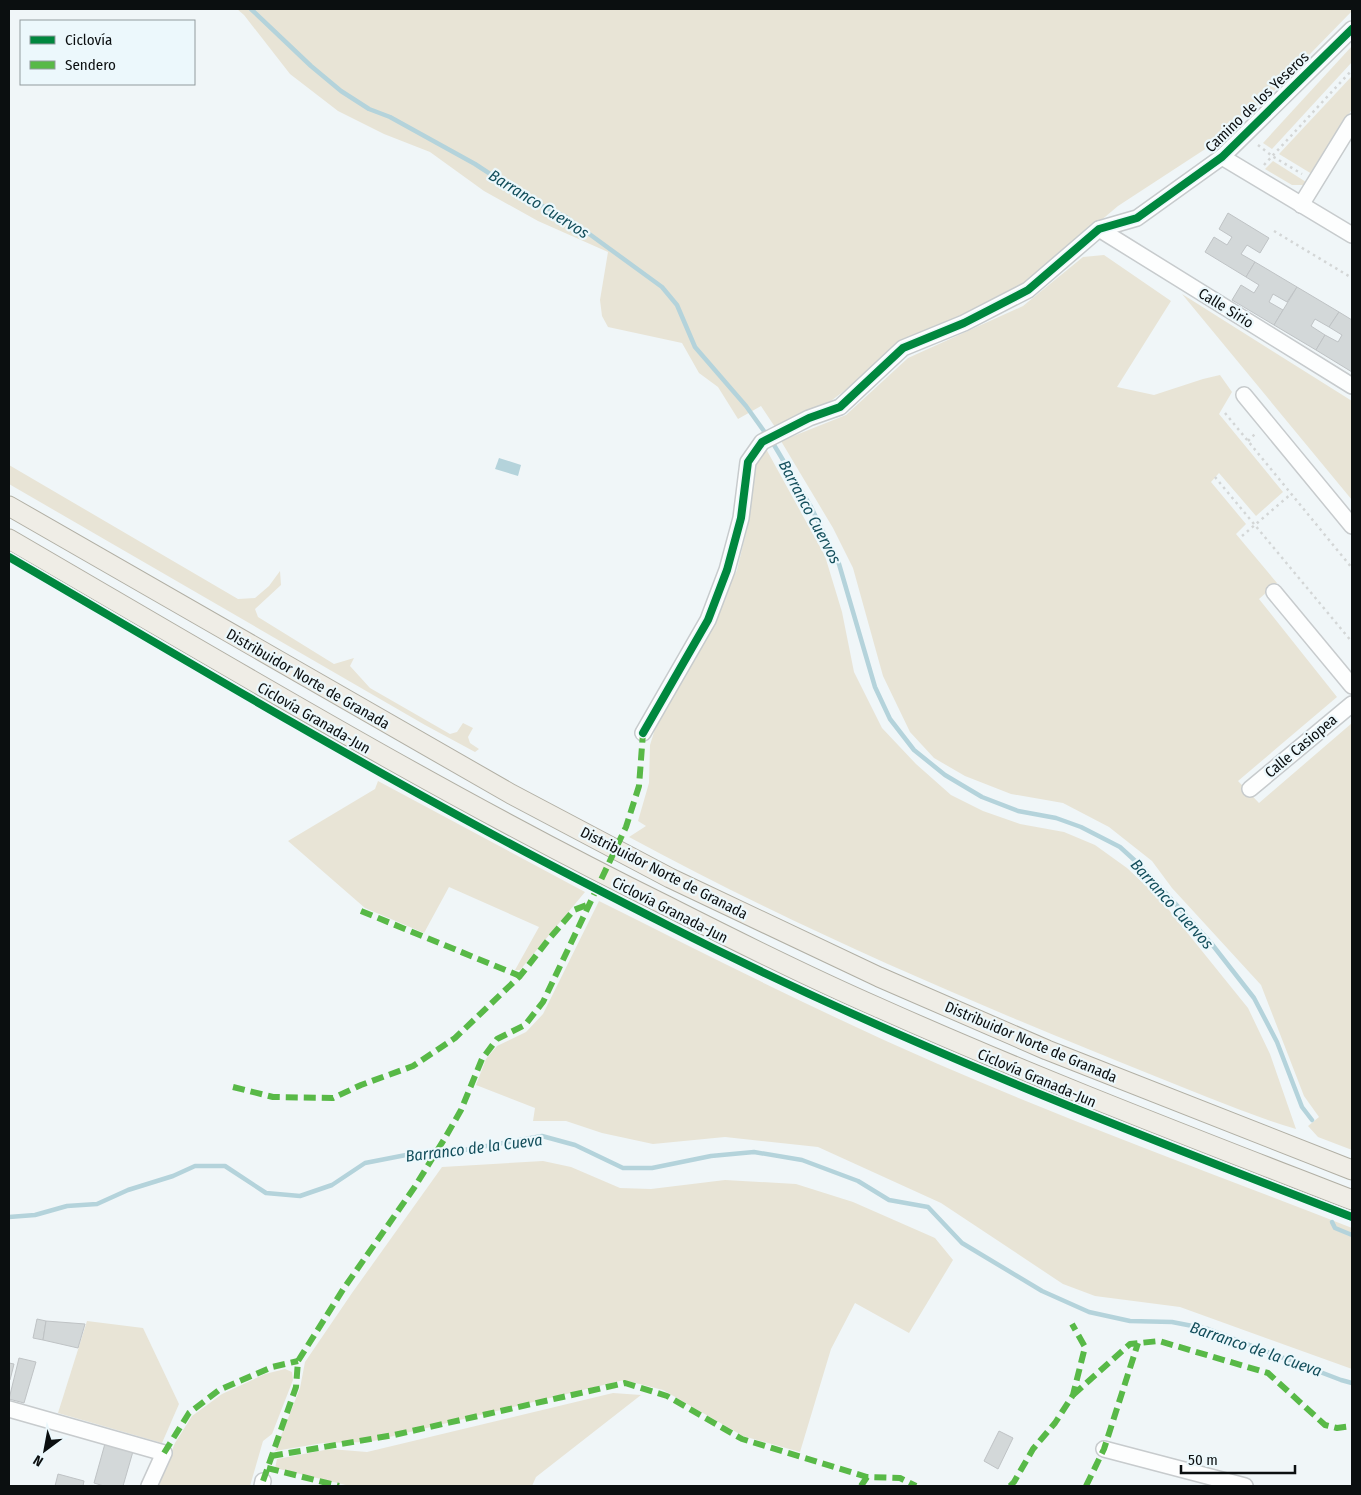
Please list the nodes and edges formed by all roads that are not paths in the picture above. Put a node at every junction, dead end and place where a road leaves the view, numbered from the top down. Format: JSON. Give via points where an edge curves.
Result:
{"nodes":[{"id":1,"x":1352,"y":29,"type":"edge"},
{"id":2,"x":1352,"y":122,"type":"edge"},
{"id":3,"x":1222,"y":157,"type":"junction"},
{"id":4,"x":1302,"y":205,"type":"junction"},
{"id":5,"x":1099,"y":229,"type":"junction"},
{"id":6,"x":1352,"y":235,"type":"edge"},
{"id":7,"x":1352,"y":386,"type":"edge"},
{"id":8,"x":1244,"y":395,"type":"dead end"},
{"id":9,"x":9,"y":506,"type":"edge"},
{"id":10,"x":1352,"y":526,"type":"edge"},
{"id":11,"x":9,"y":539,"type":"edge"},
{"id":12,"x":1274,"y":592,"type":"dead end"},
{"id":13,"x":1352,"y":686,"type":"edge"},
{"id":14,"x":1352,"y":704,"type":"edge"},
{"id":15,"x":643,"y":733,"type":"dead end"},
{"id":16,"x":1250,"y":789,"type":"dead end"},
{"id":17,"x":1352,"y":1170,"type":"edge"},
{"id":18,"x":1352,"y":1200,"type":"edge"},
{"id":19,"x":9,"y":1409,"type":"edge"},
{"id":20,"x":1104,"y":1449,"type":"dead end"},
{"id":21,"x":148,"y":1486,"type":"edge"},
{"id":22,"x":1245,"y":1486,"type":"edge"}],
"edges":[{"from":1,"to":3,"type":"street","name":"Camino de los Yeseros"},
{"from":2,"to":4,"type":"street"},
{"from":3,"to":4,"type":"street"},
{"from":3,"to":5,"type":"street","name":"Camino de los Yeseros","via":[[1137,218]]},
{"from":4,"to":6,"type":"street"},
{"from":5,"to":7,"type":"street","name":"Calle Sirio"},
{"from":5,"to":15,"type":"street","name":"Camino de los Yeseros","via":[[1028,290],[964,323],[903,348],[840,406],[762,442],[748,462],[741,518],[727,570],[708,620]]},
{"from":8,"to":10,"type":"street"},
{"from":9,"to":17,"type":"main road","name":"Distribuidor Norte de Granada","via":[[511,794],[670,878],[879,977],[1047,1050]]},
{"from":11,"to":18,"type":"main road","name":"Distribuidor Norte de Granada","via":[[502,822],[667,906],[884,1010],[1042,1077]]},
{"from":12,"to":13,"type":"street"},
{"from":14,"to":16,"type":"street","name":"Calle Casiopea"},
{"from":19,"to":21,"type":"street","via":[[164,1453]]},
{"from":20,"to":22,"type":"street"}]}
